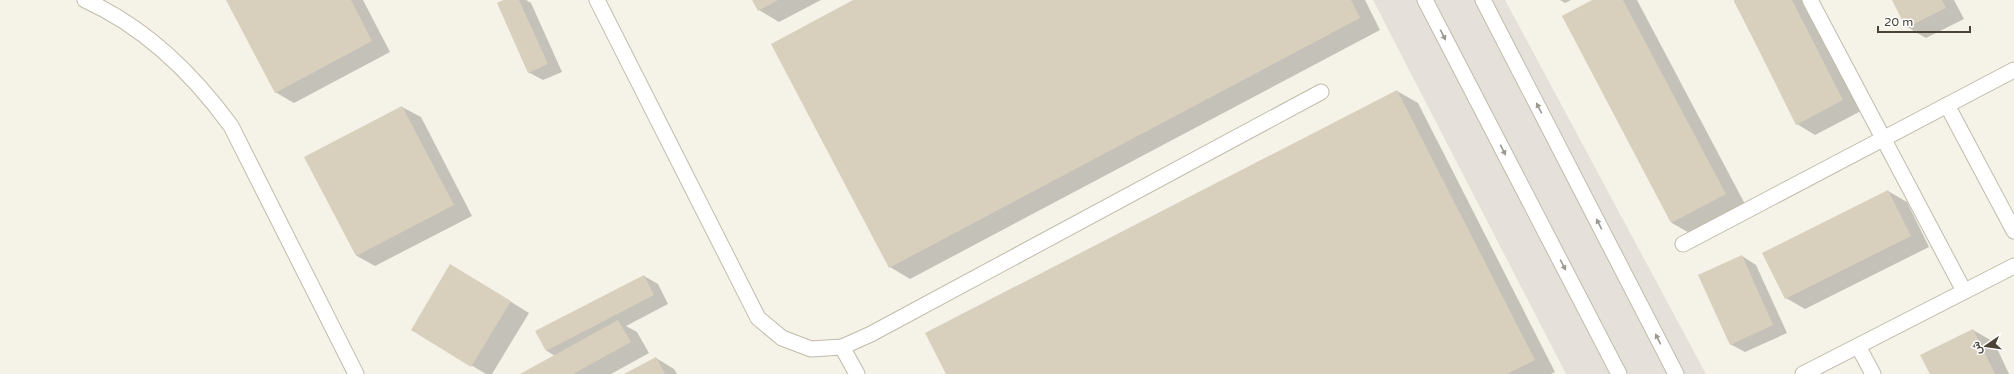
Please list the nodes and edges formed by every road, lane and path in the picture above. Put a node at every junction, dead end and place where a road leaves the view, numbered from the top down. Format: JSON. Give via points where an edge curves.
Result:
{"nodes":[{"id":1,"x":84,"y":0,"type":"edge"},
{"id":2,"x":597,"y":0,"type":"edge"},
{"id":3,"x":1425,"y":0,"type":"edge"},
{"id":4,"x":1483,"y":0,"type":"edge"},
{"id":5,"x":1810,"y":0,"type":"edge"},
{"id":6,"x":2014,"y":70,"type":"edge"},
{"id":7,"x":1320,"y":92,"type":"dead end"},
{"id":8,"x":1946,"y":105,"type":"junction"},
{"id":9,"x":1883,"y":138,"type":"junction"},
{"id":10,"x":2014,"y":231,"type":"edge"},
{"id":11,"x":1683,"y":244,"type":"dead end"},
{"id":12,"x":2014,"y":266,"type":"edge"},
{"id":13,"x":1964,"y":292,"type":"junction"},
{"id":14,"x":1858,"y":346,"type":"junction"},
{"id":15,"x":842,"y":347,"type":"junction"},
{"id":16,"x":356,"y":374,"type":"edge"},
{"id":17,"x":857,"y":374,"type":"edge"},
{"id":18,"x":1619,"y":374,"type":"edge"},
{"id":19,"x":1676,"y":374,"type":"edge"},
{"id":20,"x":1803,"y":374,"type":"edge"},
{"id":21,"x":1873,"y":374,"type":"edge"}],
"edges":[{"from":1,"to":16,"type":"lane","via":[[127,23],[157,45],[209,96],[231,126]]},
{"from":2,"to":15,"type":"lane","via":[[758,318],[782,338],[811,349]]},
{"from":3,"to":18,"type":"lane","one_way":true},
{"from":19,"to":4,"type":"lane","one_way":true},
{"from":5,"to":9,"type":"lane"},
{"from":6,"to":8,"type":"lane"},
{"from":7,"to":15,"type":"lane","via":[[885,327]]},
{"from":8,"to":9,"type":"lane"},
{"from":8,"to":10,"type":"lane"},
{"from":9,"to":11,"type":"lane"},
{"from":9,"to":13,"type":"lane"},
{"from":12,"to":13,"type":"lane"},
{"from":13,"to":14,"type":"lane"},
{"from":14,"to":20,"type":"lane"},
{"from":14,"to":21,"type":"lane"},
{"from":15,"to":17,"type":"lane"}]}
